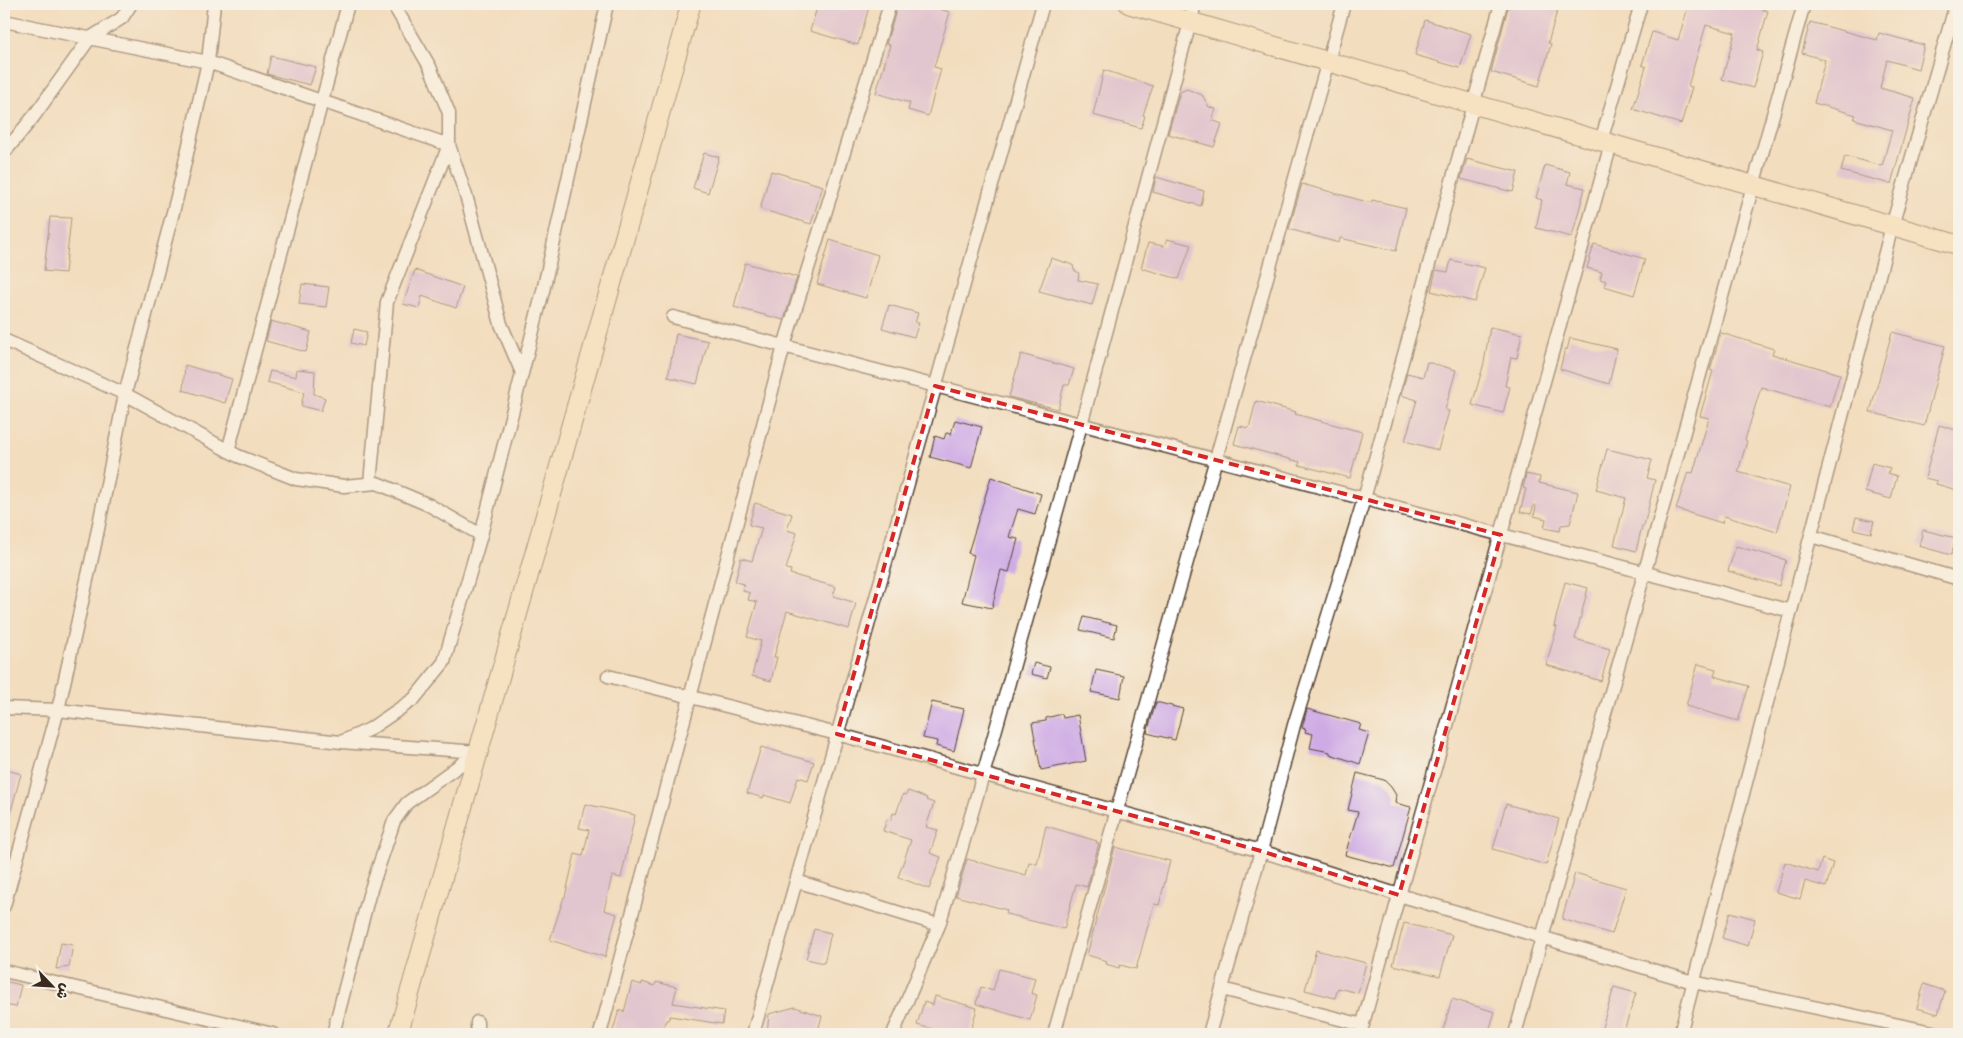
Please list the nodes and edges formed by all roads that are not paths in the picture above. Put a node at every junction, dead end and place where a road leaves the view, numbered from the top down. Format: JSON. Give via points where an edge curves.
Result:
{"nodes":[{"id":1,"x":130,"y":4,"type":"edge"},
{"id":2,"x":214,"y":4,"type":"edge"},
{"id":3,"x":348,"y":4,"type":"edge"},
{"id":4,"x":393,"y":4,"type":"edge"},
{"id":5,"x":607,"y":4,"type":"edge"},
{"id":6,"x":691,"y":4,"type":"edge"},
{"id":7,"x":890,"y":4,"type":"edge"},
{"id":8,"x":1043,"y":4,"type":"edge"},
{"id":9,"x":1129,"y":4,"type":"edge"},
{"id":10,"x":1344,"y":4,"type":"edge"},
{"id":11,"x":1500,"y":4,"type":"edge"},
{"id":12,"x":1641,"y":4,"type":"edge"},
{"id":13,"x":1804,"y":4,"type":"edge"},
{"id":14,"x":1956,"y":4,"type":"edge"},
{"id":15,"x":1193,"y":13,"type":"edge"},
{"id":16,"x":4,"y":21,"type":"edge"},
{"id":17,"x":90,"y":38,"type":"junction"},
{"id":18,"x":208,"y":62,"type":"junction"},
{"id":19,"x":1328,"y":62,"type":"junction"},
{"id":20,"x":322,"y":100,"type":"junction"},
{"id":21,"x":1473,"y":104,"type":"junction"},
{"id":22,"x":1606,"y":142,"type":"junction"},
{"id":23,"x":449,"y":145,"type":"junction"},
{"id":24,"x":4,"y":153,"type":"edge"},
{"id":25,"x":1753,"y":185,"type":"junction"},
{"id":26,"x":1892,"y":226,"type":"junction"},
{"id":27,"x":1959,"y":245,"type":"edge"},
{"id":28,"x":673,"y":317,"type":"dead end"},
{"id":29,"x":4,"y":340,"type":"edge"},
{"id":30,"x":784,"y":346,"type":"junction"},
{"id":31,"x":522,"y":373,"type":"junction"},
{"id":32,"x":935,"y":386,"type":"junction"},
{"id":33,"x":125,"y":394,"type":"junction"},
{"id":34,"x":1081,"y":424,"type":"junction"},
{"id":35,"x":228,"y":451,"type":"junction"},
{"id":36,"x":1215,"y":460,"type":"junction"},
{"id":37,"x":370,"y":483,"type":"junction"},
{"id":38,"x":1364,"y":499,"type":"junction"},
{"id":39,"x":481,"y":535,"type":"junction"},
{"id":40,"x":1501,"y":535,"type":"junction"},
{"id":41,"x":1810,"y":536,"type":"junction"},
{"id":42,"x":1645,"y":572,"type":"junction"},
{"id":43,"x":1959,"y":579,"type":"edge"},
{"id":44,"x":1791,"y":611,"type":"junction"},
{"id":45,"x":608,"y":676,"type":"dead end"},
{"id":46,"x":691,"y":697,"type":"junction"},
{"id":47,"x":4,"y":708,"type":"edge"},
{"id":48,"x":58,"y":710,"type":"junction"},
{"id":49,"x":837,"y":734,"type":"junction"},
{"id":50,"x":340,"y":742,"type":"junction"},
{"id":51,"x":478,"y":752,"type":"junction"},
{"id":52,"x":984,"y":774,"type":"junction"},
{"id":53,"x":1117,"y":811,"type":"junction"},
{"id":54,"x":1261,"y":851,"type":"junction"},
{"id":55,"x":796,"y":881,"type":"junction"},
{"id":56,"x":1399,"y":895,"type":"junction"},
{"id":57,"x":4,"y":906,"type":"edge"},
{"id":58,"x":939,"y":925,"type":"junction"},
{"id":59,"x":1542,"y":938,"type":"junction"},
{"id":60,"x":4,"y":970,"type":"edge"},
{"id":61,"x":1693,"y":982,"type":"junction"},
{"id":62,"x":1222,"y":989,"type":"junction"},
{"id":63,"x":1361,"y":1030,"type":"edge"},
{"id":64,"x":273,"y":1034,"type":"edge"},
{"id":65,"x":333,"y":1034,"type":"edge"},
{"id":66,"x":398,"y":1034,"type":"edge"},
{"id":67,"x":600,"y":1034,"type":"edge"},
{"id":68,"x":753,"y":1034,"type":"edge"},
{"id":69,"x":893,"y":1034,"type":"edge"},
{"id":70,"x":1054,"y":1034,"type":"edge"},
{"id":71,"x":1209,"y":1034,"type":"edge"},
{"id":72,"x":1515,"y":1034,"type":"edge"},
{"id":73,"x":1680,"y":1034,"type":"edge"},
{"id":74,"x":1942,"y":1034,"type":"edge"}],
"edges":[{"from":1,"to":17,"type":"street","via":[[122,18]]},
{"from":2,"to":18,"type":"street"},
{"from":3,"to":20,"type":"street"},
{"from":4,"to":23,"type":"street","via":[[430,68],[449,113]]},
{"from":5,"to":31,"type":"street"},
{"from":6,"to":51,"type":"street"},
{"from":7,"to":30,"type":"street"},
{"from":8,"to":32,"type":"street"},
{"from":9,"to":15,"type":"street"},
{"from":10,"to":19,"type":"street"},
{"from":11,"to":21,"type":"street"},
{"from":12,"to":22,"type":"street"},
{"from":13,"to":25,"type":"street"},
{"from":14,"to":26,"type":"street"},
{"from":15,"to":19,"type":"street"},
{"from":15,"to":34,"type":"street"},
{"from":16,"to":17,"type":"street"},
{"from":17,"to":18,"type":"street"},
{"from":17,"to":24,"type":"street"},
{"from":18,"to":20,"type":"street"},
{"from":18,"to":33,"type":"street","via":[[178,197]]},
{"from":19,"to":21,"type":"street"},
{"from":19,"to":36,"type":"street"},
{"from":20,"to":23,"type":"street"},
{"from":20,"to":35,"type":"street"},
{"from":21,"to":22,"type":"street"},
{"from":21,"to":38,"type":"street"},
{"from":22,"to":25,"type":"street"},
{"from":22,"to":40,"type":"street"},
{"from":23,"to":31,"type":"street","via":[[468,199],[501,324]]},
{"from":23,"to":37,"type":"street","via":[[387,302]]},
{"from":25,"to":26,"type":"street"},
{"from":25,"to":42,"type":"street"},
{"from":26,"to":27,"type":"street"},
{"from":26,"to":41,"type":"street"},
{"from":28,"to":30,"type":"street"},
{"from":29,"to":33,"type":"street"},
{"from":30,"to":32,"type":"street"},
{"from":30,"to":46,"type":"street"},
{"from":31,"to":39,"type":"street"},
{"from":32,"to":34,"type":"street"},
{"from":32,"to":49,"type":"street"},
{"from":33,"to":35,"type":"street"},
{"from":33,"to":48,"type":"street"},
{"from":34,"to":36,"type":"street"},
{"from":34,"to":52,"type":"street"},
{"from":35,"to":37,"type":"street","via":[[296,479],[344,486]]},
{"from":36,"to":38,"type":"street"},
{"from":36,"to":53,"type":"street"},
{"from":37,"to":39,"type":"street","via":[[429,505]]},
{"from":38,"to":40,"type":"street"},
{"from":38,"to":54,"type":"street","via":[[1312,662]]},
{"from":39,"to":50,"type":"street","via":[[444,662],[414,698],[370,729]]},
{"from":40,"to":42,"type":"street"},
{"from":40,"to":56,"type":"street"},
{"from":41,"to":43,"type":"street"},
{"from":41,"to":44,"type":"street"},
{"from":42,"to":44,"type":"street"},
{"from":42,"to":59,"type":"street"},
{"from":44,"to":61,"type":"street"},
{"from":45,"to":46,"type":"street"},
{"from":46,"to":49,"type":"street"},
{"from":46,"to":67,"type":"street"},
{"from":47,"to":48,"type":"street"},
{"from":48,"to":50,"type":"street"},
{"from":48,"to":57,"type":"street"},
{"from":49,"to":52,"type":"street"},
{"from":49,"to":55,"type":"street"},
{"from":50,"to":51,"type":"street"},
{"from":51,"to":65,"type":"street","via":[[407,803],[394,821],[368,895]]},
{"from":51,"to":66,"type":"street"},
{"from":52,"to":53,"type":"street"},
{"from":52,"to":58,"type":"street"},
{"from":53,"to":54,"type":"street"},
{"from":53,"to":70,"type":"street"},
{"from":54,"to":56,"type":"street"},
{"from":54,"to":62,"type":"street"},
{"from":55,"to":58,"type":"street"},
{"from":55,"to":68,"type":"street"},
{"from":56,"to":59,"type":"street"},
{"from":56,"to":63,"type":"street"},
{"from":58,"to":69,"type":"street"},
{"from":59,"to":61,"type":"street"},
{"from":59,"to":72,"type":"street"},
{"from":60,"to":64,"type":"street"},
{"from":61,"to":73,"type":"street"},
{"from":61,"to":74,"type":"street"},
{"from":62,"to":63,"type":"street"},
{"from":62,"to":71,"type":"street"}]}
